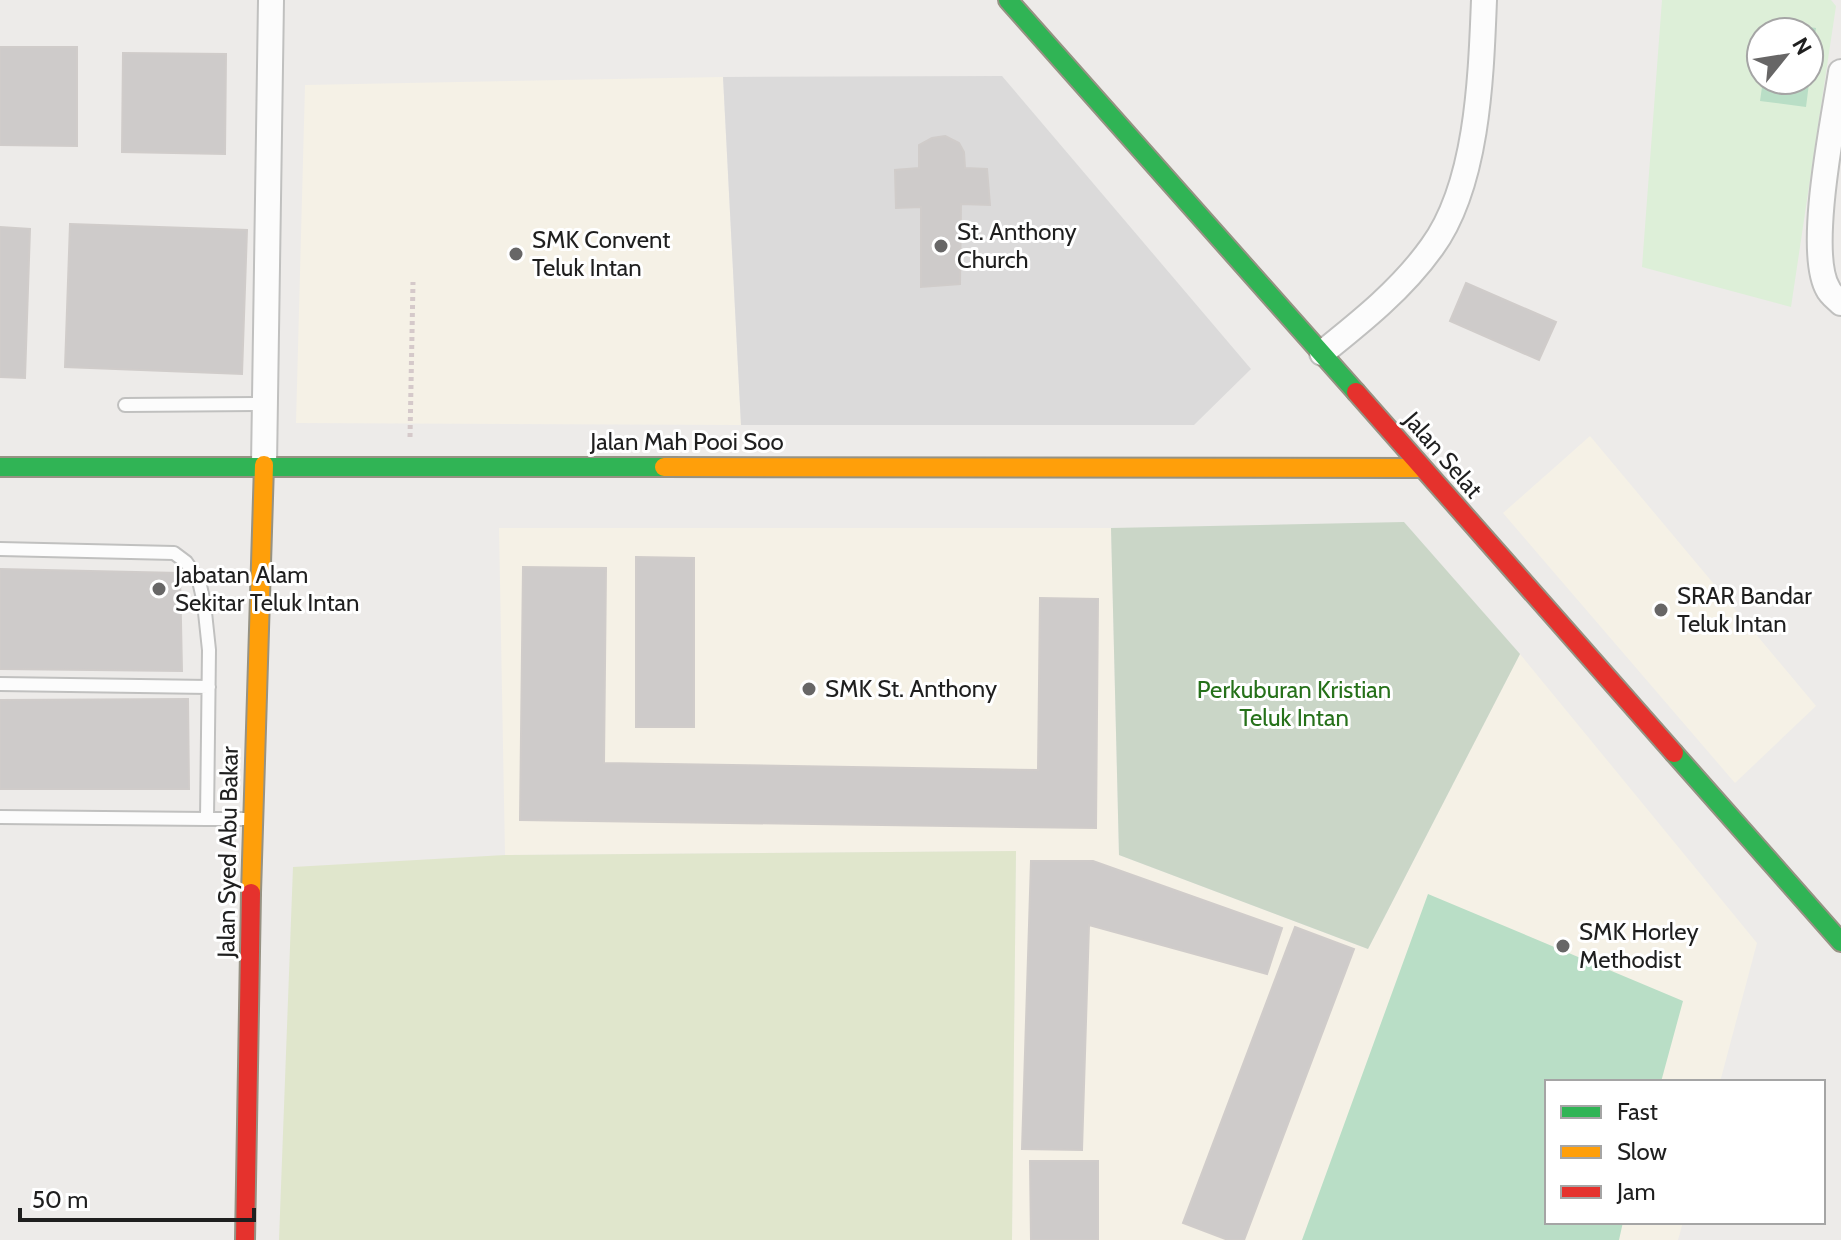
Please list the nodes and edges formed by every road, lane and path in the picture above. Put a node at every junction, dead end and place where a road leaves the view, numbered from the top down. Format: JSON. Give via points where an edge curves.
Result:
{"nodes":[{"id":1,"x":271,"y":0,"type":"edge"},
{"id":2,"x":1008,"y":0,"type":"edge"},
{"id":3,"x":1484,"y":0,"type":"edge"},
{"id":4,"x":1841,"y":72,"type":"edge"},
{"id":5,"x":413,"y":282,"type":"dead end"},
{"id":6,"x":1841,"y":303,"type":"edge"},
{"id":7,"x":1322,"y":353,"type":"junction"},
{"id":8,"x":265,"y":404,"type":"junction"},
{"id":9,"x":125,"y":405,"type":"dead end"},
{"id":10,"x":264,"y":465,"type":"junction"},
{"id":11,"x":410,"y":466,"type":"junction"},
{"id":12,"x":0,"y":467,"type":"edge"},
{"id":13,"x":1421,"y":468,"type":"junction"},
{"id":14,"x":0,"y":549,"type":"edge"},
{"id":15,"x":0,"y":684,"type":"edge"},
{"id":16,"x":209,"y":687,"type":"junction"},
{"id":17,"x":0,"y":817,"type":"edge"},
{"id":18,"x":207,"y":819,"type":"junction"},
{"id":19,"x":252,"y":819,"type":"junction"},
{"id":20,"x":1841,"y":942,"type":"edge"},
{"id":21,"x":245,"y":1240,"type":"edge"}],
"edges":[{"from":1,"to":8,"type":"street"},
{"from":2,"to":7,"type":"street","name":"Jalan Selat"},
{"from":3,"to":7,"type":"street","via":[[1466,175],[1448,216],[1419,265],[1378,308]]},
{"from":4,"to":6,"type":"street","via":[[1819,226],[1820,262],[1828,290]]},
{"from":5,"to":11,"type":"path"},
{"from":7,"to":13,"type":"street","name":"Jalan Selat"},
{"from":8,"to":9,"type":"lane"},
{"from":8,"to":10,"type":"street"},
{"from":10,"to":11,"type":"street","name":"Jalan Mah Pooi Soo"},
{"from":10,"to":12,"type":"street","name":"Jalan Mah Pooi Soo"},
{"from":10,"to":19,"type":"street","name":"Jalan Syed Abu Bakar"},
{"from":11,"to":13,"type":"street","name":"Jalan Mah Pooi Soo"},
{"from":13,"to":20,"type":"street","name":"Jalan Selat"},
{"from":14,"to":16,"type":"lane","via":[[174,553],[186,562],[202,592]]},
{"from":15,"to":16,"type":"lane"},
{"from":16,"to":18,"type":"lane"},
{"from":17,"to":18,"type":"lane"},
{"from":18,"to":19,"type":"lane"},
{"from":19,"to":21,"type":"street","name":"Jalan Syed Abu Bakar"}]}
